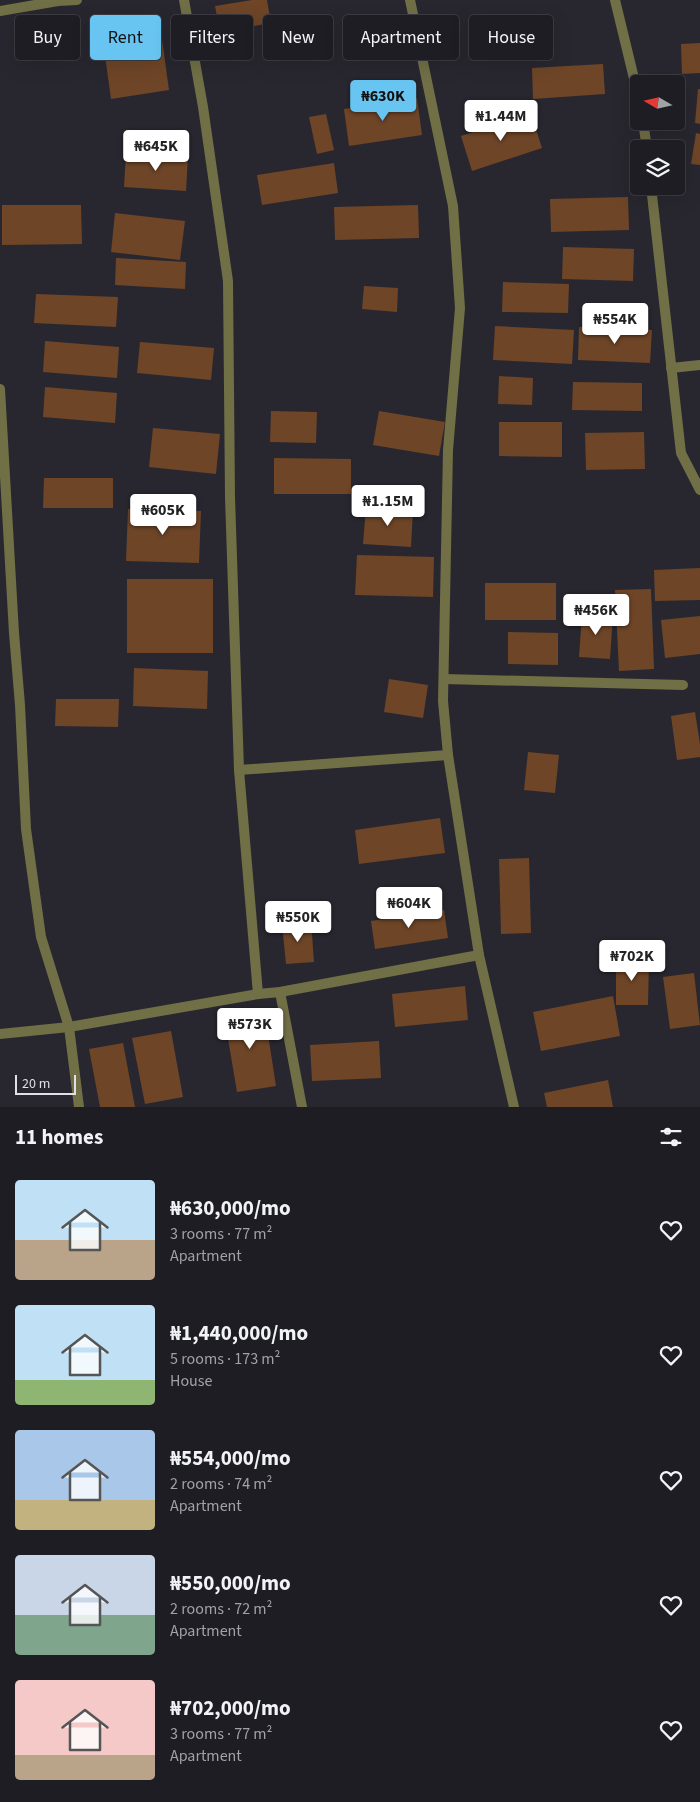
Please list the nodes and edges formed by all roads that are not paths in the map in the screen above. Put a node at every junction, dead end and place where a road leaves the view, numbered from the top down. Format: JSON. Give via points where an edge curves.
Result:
{"nodes":[{"id":1,"x":77,"y":0,"type":"edge"},
{"id":2,"x":184,"y":0,"type":"edge"},
{"id":3,"x":410,"y":0,"type":"edge"},
{"id":4,"x":615,"y":0,"type":"edge"},
{"id":5,"x":0,"y":11,"type":"edge"},
{"id":6,"x":633,"y":75,"type":"edge"},
{"id":7,"x":652,"y":195,"type":"edge"},
{"id":8,"x":700,"y":365,"type":"edge"},
{"id":9,"x":671,"y":368,"type":"junction"},
{"id":10,"x":0,"y":389,"type":"edge"},
{"id":11,"x":700,"y":490,"type":"edge"},
{"id":12,"x":444,"y":679,"type":"junction"},
{"id":13,"x":683,"y":684,"type":"dead end"},
{"id":14,"x":448,"y":756,"type":"junction"},
{"id":15,"x":239,"y":770,"type":"junction"},
{"id":16,"x":479,"y":955,"type":"junction"},
{"id":17,"x":280,"y":992,"type":"junction"},
{"id":18,"x":258,"y":994,"type":"junction"},
{"id":19,"x":69,"y":1028,"type":"junction"},
{"id":20,"x":0,"y":1034,"type":"edge"},
{"id":21,"x":79,"y":1107,"type":"edge"},
{"id":22,"x":302,"y":1107,"type":"edge"},
{"id":23,"x":514,"y":1107,"type":"edge"}],
"edges":[{"from":1,"to":5,"type":"street"},
{"from":2,"to":15,"type":"street","via":[[228,282],[230,497]]},
{"from":3,"to":12,"type":"street","via":[[453,206],[460,308],[448,450]]},
{"from":4,"to":6,"type":"street"},
{"from":7,"to":9,"type":"street"},
{"from":8,"to":9,"type":"street"},
{"from":9,"to":11,"type":"street","via":[[681,453]]},
{"from":10,"to":19,"type":"street","via":[[26,829],[41,936]]},
{"from":12,"to":13,"type":"street"},
{"from":12,"to":14,"type":"street"},
{"from":14,"to":15,"type":"street"},
{"from":14,"to":16,"type":"street"},
{"from":15,"to":18,"type":"street"},
{"from":16,"to":17,"type":"street"},
{"from":16,"to":23,"type":"street"},
{"from":17,"to":18,"type":"street"},
{"from":17,"to":22,"type":"street"},
{"from":18,"to":19,"type":"street"},
{"from":19,"to":20,"type":"street"},
{"from":19,"to":21,"type":"street"}]}
